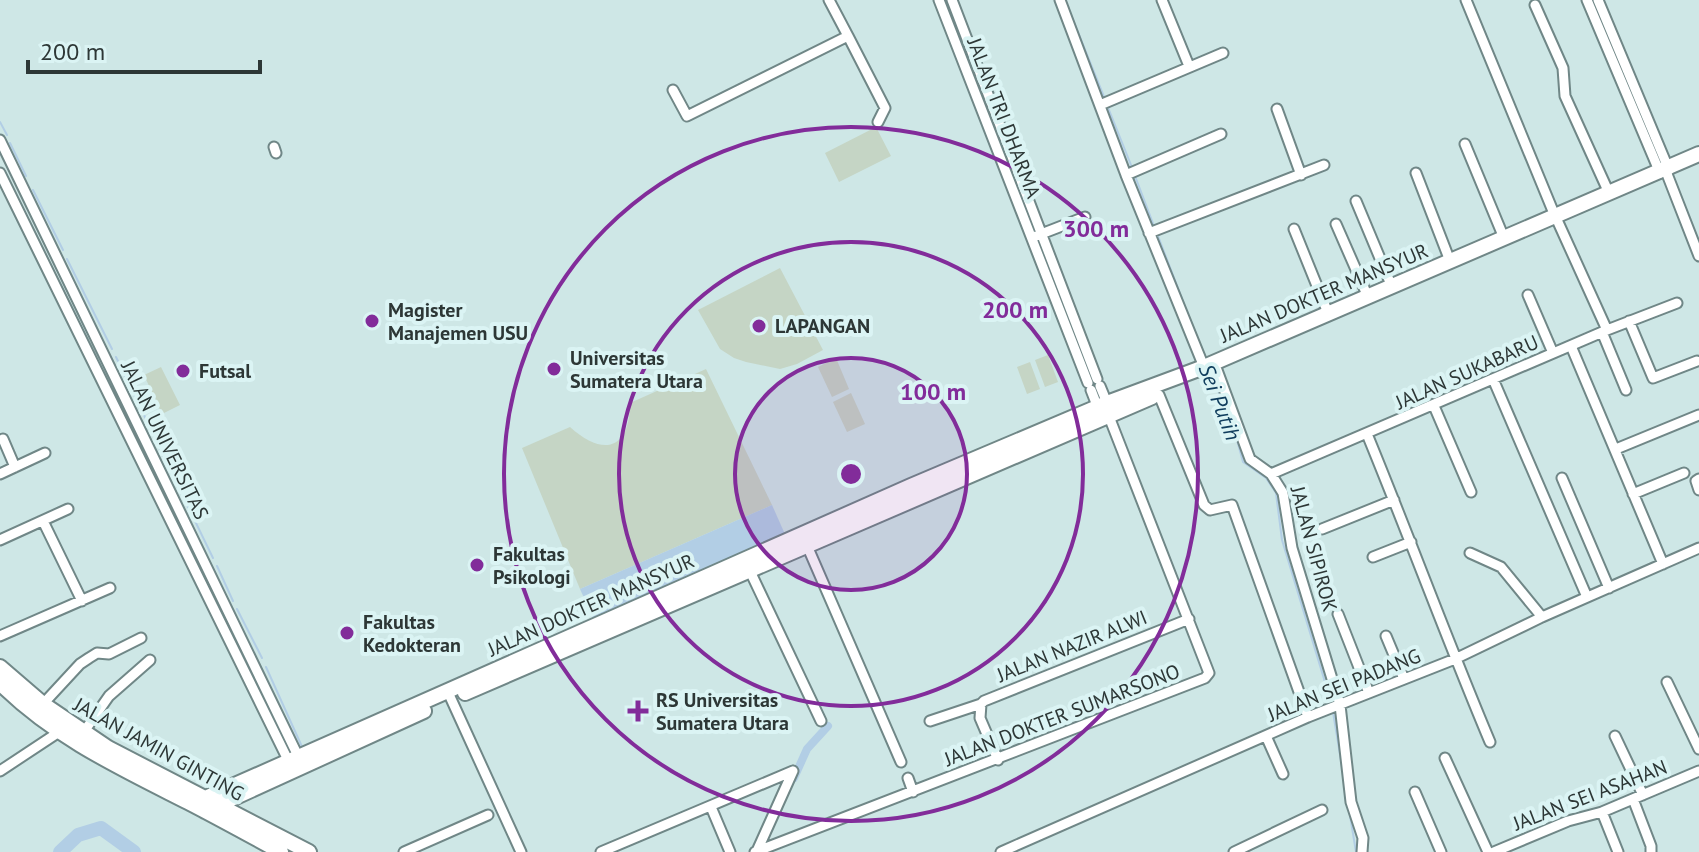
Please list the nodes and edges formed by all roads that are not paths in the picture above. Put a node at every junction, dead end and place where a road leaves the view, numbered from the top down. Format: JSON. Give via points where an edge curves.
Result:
{"nodes":[{"id":1,"x":829,"y":0,"type":"edge"},
{"id":2,"x":939,"y":0,"type":"edge"},
{"id":3,"x":952,"y":0,"type":"edge"},
{"id":4,"x":1060,"y":0,"type":"edge"},
{"id":5,"x":1162,"y":0,"type":"edge"},
{"id":6,"x":1466,"y":0,"type":"edge"},
{"id":7,"x":1587,"y":0,"type":"edge"},
{"id":8,"x":1535,"y":5,"type":"dead end"},
{"id":9,"x":1597,"y":8,"type":"edge"},
{"id":10,"x":848,"y":36,"type":"junction"},
{"id":11,"x":1223,"y":53,"type":"dead end"},
{"id":12,"x":1189,"y":66,"type":"junction"},
{"id":13,"x":673,"y":90,"type":"dead end"},
{"id":14,"x":1104,"y":103,"type":"junction"},
{"id":15,"x":1277,"y":109,"type":"dead end"},
{"id":16,"x":878,"y":122,"type":"dead end"},
{"id":17,"x":1221,"y":134,"type":"dead end"},
{"id":18,"x":0,"y":140,"type":"edge"},
{"id":19,"x":1465,"y":144,"type":"dead end"},
{"id":20,"x":1699,"y":154,"type":"edge"},
{"id":21,"x":1699,"y":161,"type":"edge"},
{"id":22,"x":1324,"y":165,"type":"dead end"},
{"id":23,"x":0,"y":173,"type":"edge"},
{"id":24,"x":1131,"y":173,"type":"junction"},
{"id":25,"x":1416,"y":173,"type":"dead end"},
{"id":26,"x":1665,"y":173,"type":"junction"},
{"id":27,"x":1301,"y":175,"type":"junction"},
{"id":28,"x":1609,"y":193,"type":"junction"},
{"id":29,"x":1356,"y":201,"type":"dead end"},
{"id":30,"x":31,"y":207,"type":"junction"},
{"id":31,"x":20,"y":213,"type":"junction"},
{"id":32,"x":1085,"y":217,"type":"dead end"},
{"id":33,"x":1557,"y":219,"type":"junction"},
{"id":34,"x":1336,"y":224,"type":"dead end"},
{"id":35,"x":1294,"y":229,"type":"dead end"},
{"id":36,"x":1154,"y":231,"type":"junction"},
{"id":37,"x":1041,"y":234,"type":"junction"},
{"id":38,"x":1030,"y":238,"type":"junction"},
{"id":39,"x":1504,"y":238,"type":"junction"},
{"id":40,"x":1699,"y":256,"type":"edge"},
{"id":41,"x":56,"y":258,"type":"junction"},
{"id":42,"x":1450,"y":261,"type":"junction"},
{"id":43,"x":45,"y":264,"type":"junction"},
{"id":44,"x":1059,"y":280,"type":"junction"},
{"id":45,"x":1048,"y":283,"type":"junction"},
{"id":46,"x":1392,"y":287,"type":"junction"},
{"id":47,"x":1528,"y":295,"type":"dead end"},
{"id":48,"x":1368,"y":297,"type":"junction"},
{"id":49,"x":77,"y":302,"type":"junction"},
{"id":50,"x":1677,"y":303,"type":"dead end"},
{"id":51,"x":66,"y":306,"type":"junction"},
{"id":52,"x":1328,"y":313,"type":"junction"},
{"id":53,"x":1629,"y":321,"type":"junction"},
{"id":54,"x":1605,"y":331,"type":"junction"},
{"id":55,"x":1571,"y":346,"type":"junction"},
{"id":56,"x":1553,"y":353,"type":"junction"},
{"id":57,"x":104,"y":356,"type":"junction"},
{"id":58,"x":93,"y":361,"type":"junction"},
{"id":59,"x":1697,"y":361,"type":"dead end"},
{"id":60,"x":1210,"y":369,"type":"junction"},
{"id":61,"x":1493,"y":379,"type":"junction"},
{"id":62,"x":1094,"y":384,"type":"junction"},
{"id":63,"x":1626,"y":390,"type":"dead end"},
{"id":64,"x":1159,"y":395,"type":"junction"},
{"id":65,"x":1434,"y":406,"type":"junction"},
{"id":66,"x":1104,"y":408,"type":"junction"},
{"id":67,"x":1699,"y":415,"type":"edge"},
{"id":68,"x":1367,"y":434,"type":"junction"},
{"id":69,"x":3,"y":439,"type":"dead end"},
{"id":70,"x":1616,"y":449,"type":"junction"},
{"id":71,"x":45,"y":453,"type":"dead end"},
{"id":72,"x":15,"y":467,"type":"junction"},
{"id":73,"x":1684,"y":473,"type":"dead end"},
{"id":74,"x":0,"y":474,"type":"edge"},
{"id":75,"x":1271,"y":474,"type":"junction"},
{"id":76,"x":1562,"y":478,"type":"dead end"},
{"id":77,"x":1699,"y":479,"type":"edge"},
{"id":78,"x":1699,"y":490,"type":"edge"},
{"id":79,"x":1471,"y":492,"type":"dead end"},
{"id":80,"x":1633,"y":494,"type":"junction"},
{"id":81,"x":1394,"y":500,"type":"junction"},
{"id":82,"x":68,"y":509,"type":"dead end"},
{"id":83,"x":181,"y":513,"type":"junction"},
{"id":84,"x":170,"y":518,"type":"junction"},
{"id":85,"x":43,"y":521,"type":"junction"},
{"id":86,"x":1322,"y":529,"type":"dead end"},
{"id":87,"x":0,"y":540,"type":"edge"},
{"id":88,"x":1411,"y":542,"type":"junction"},
{"id":89,"x":798,"y":543,"type":"junction"},
{"id":90,"x":1699,"y":548,"type":"edge"},
{"id":91,"x":1470,"y":553,"type":"dead end"},
{"id":92,"x":1373,"y":557,"type":"dead end"},
{"id":93,"x":1663,"y":564,"type":"junction"},
{"id":94,"x":747,"y":566,"type":"junction"},
{"id":95,"x":110,"y":588,"type":"dead end"},
{"id":96,"x":1609,"y":588,"type":"junction"},
{"id":97,"x":1587,"y":597,"type":"junction"},
{"id":98,"x":82,"y":601,"type":"junction"},
{"id":99,"x":227,"y":608,"type":"junction"},
{"id":100,"x":216,"y":613,"type":"junction"},
{"id":101,"x":1338,"y":614,"type":"dead end"},
{"id":102,"x":1542,"y":617,"type":"junction"},
{"id":103,"x":1189,"y":619,"type":"junction"},
{"id":104,"x":0,"y":636,"type":"edge"},
{"id":105,"x":1386,"y":636,"type":"dead end"},
{"id":106,"x":141,"y":638,"type":"dead end"},
{"id":107,"x":1455,"y":659,"type":"junction"},
{"id":108,"x":150,"y":660,"type":"dead end"},
{"id":109,"x":0,"y":667,"type":"edge"},
{"id":110,"x":1404,"y":679,"type":"junction"},
{"id":111,"x":1667,"y":682,"type":"dead end"},
{"id":112,"x":3,"y":690,"type":"edge"},
{"id":113,"x":1369,"y":693,"type":"junction"},
{"id":114,"x":449,"y":695,"type":"junction"},
{"id":115,"x":43,"y":704,"type":"junction"},
{"id":116,"x":981,"y":704,"type":"junction"},
{"id":117,"x":1335,"y":707,"type":"junction"},
{"id":118,"x":1308,"y":717,"type":"junction"},
{"id":119,"x":821,"y":721,"type":"dead end"},
{"id":120,"x":930,"y":721,"type":"dead end"},
{"id":121,"x":59,"y":732,"type":"junction"},
{"id":122,"x":83,"y":733,"type":"junction"},
{"id":123,"x":1266,"y":736,"type":"junction"},
{"id":124,"x":1615,"y":736,"type":"dead end"},
{"id":125,"x":1490,"y":742,"type":"dead end"},
{"id":126,"x":1699,"y":749,"type":"edge"},
{"id":127,"x":293,"y":758,"type":"junction"},
{"id":128,"x":1445,"y":758,"type":"dead end"},
{"id":129,"x":998,"y":760,"type":"junction"},
{"id":130,"x":901,"y":762,"type":"dead end"},
{"id":131,"x":0,"y":771,"type":"edge"},
{"id":132,"x":1699,"y":771,"type":"edge"},
{"id":133,"x":1283,"y":774,"type":"dead end"},
{"id":134,"x":908,"y":778,"type":"dead end"},
{"id":135,"x":233,"y":785,"type":"junction"},
{"id":136,"x":183,"y":787,"type":"junction"},
{"id":137,"x":249,"y":791,"type":"junction"},
{"id":138,"x":913,"y":792,"type":"junction"},
{"id":139,"x":1415,"y":792,"type":"dead end"},
{"id":140,"x":1643,"y":795,"type":"junction"},
{"id":141,"x":1633,"y":799,"type":"junction"},
{"id":142,"x":204,"y":804,"type":"junction"},
{"id":143,"x":711,"y":807,"type":"junction"},
{"id":144,"x":1322,"y":810,"type":"dead end"},
{"id":145,"x":1602,"y":812,"type":"junction"},
{"id":146,"x":488,"y":815,"type":"dead end"},
{"id":147,"x":250,"y":822,"type":"junction"},
{"id":148,"x":281,"y":852,"type":"edge"},
{"id":149,"x":309,"y":852,"type":"edge"},
{"id":150,"x":404,"y":852,"type":"edge"},
{"id":151,"x":521,"y":852,"type":"edge"},
{"id":152,"x":601,"y":852,"type":"edge"},
{"id":153,"x":730,"y":852,"type":"edge"},
{"id":154,"x":756,"y":852,"type":"edge"},
{"id":155,"x":1001,"y":852,"type":"edge"},
{"id":156,"x":1234,"y":852,"type":"edge"},
{"id":157,"x":1362,"y":852,"type":"edge"},
{"id":158,"x":1441,"y":852,"type":"edge"},
{"id":159,"x":1488,"y":852,"type":"edge"},
{"id":160,"x":1494,"y":852,"type":"edge"},
{"id":161,"x":1618,"y":852,"type":"edge"},
{"id":162,"x":1651,"y":852,"type":"edge"}],
"edges":[{"from":1,"to":10,"type":"street"},
{"from":2,"to":38,"type":"street","name":"JALAN TRI DHARMA"},
{"from":3,"to":37,"type":"street","name":"JALAN TRI DHARMA"},
{"from":4,"to":14,"type":"street","name":"JALAN SIPIROK"},
{"from":5,"to":12,"type":"street"},
{"from":6,"to":33,"type":"street"},
{"from":7,"to":9,"type":"street"},
{"from":8,"to":28,"type":"street","via":[[1563,68],[1565,96]]},
{"from":9,"to":26,"type":"street"},
{"from":10,"to":13,"type":"street","via":[[687,116]]},
{"from":10,"to":16,"type":"street","via":[[885,108]]},
{"from":11,"to":12,"type":"street"},
{"from":12,"to":14,"type":"street"},
{"from":14,"to":24,"type":"street","name":"JALAN SIPIROK"},
{"from":15,"to":27,"type":"street"},
{"from":17,"to":24,"type":"street"},
{"from":18,"to":30,"type":"street","name":"JALAN UNIVERSITAS"},
{"from":19,"to":39,"type":"street"},
{"from":20,"to":26,"type":"main road","name":"JALAN DOKTER MANSYUR"},
{"from":21,"to":26,"type":"main road","name":"JALAN DOKTER MANSYUR"},
{"from":22,"to":27,"type":"street"},
{"from":23,"to":31,"type":"street","name":"JALAN UNIVERSITAS"},
{"from":24,"to":36,"type":"street","name":"JALAN SIPIROK"},
{"from":25,"to":42,"type":"street"},
{"from":26,"to":28,"type":"main road","name":"JALAN DOKTER MANSYUR"},
{"from":26,"to":33,"type":"main road","name":"JALAN DOKTER MANSYUR"},
{"from":26,"to":40,"type":"street"},
{"from":27,"to":36,"type":"street"},
{"from":28,"to":33,"type":"main road","name":"JALAN DOKTER MANSYUR"},
{"from":29,"to":46,"type":"street"},
{"from":30,"to":31,"type":"street"},
{"from":30,"to":41,"type":"street","name":"JALAN UNIVERSITAS"},
{"from":31,"to":43,"type":"street","name":"JALAN UNIVERSITAS"},
{"from":32,"to":37,"type":"street"},
{"from":33,"to":39,"type":"main road","name":"JALAN DOKTER MANSYUR"},
{"from":33,"to":54,"type":"street"},
{"from":33,"to":60,"type":"main road","name":"JALAN DOKTER MANSYUR"},
{"from":34,"to":48,"type":"street"},
{"from":35,"to":52,"type":"street"},
{"from":36,"to":60,"type":"street","name":"JALAN SIPIROK"},
{"from":37,"to":38,"type":"street"},
{"from":37,"to":44,"type":"street","name":"JALAN TRI DHARMA"},
{"from":38,"to":45,"type":"street","name":"JALAN TRI DHARMA"},
{"from":39,"to":42,"type":"main road","name":"JALAN DOKTER MANSYUR"},
{"from":41,"to":43,"type":"street"},
{"from":41,"to":49,"type":"street","name":"JALAN UNIVERSITAS"},
{"from":42,"to":46,"type":"main road","name":"JALAN DOKTER MANSYUR"},
{"from":43,"to":51,"type":"street","name":"JALAN UNIVERSITAS"},
{"from":44,"to":45,"type":"street"},
{"from":44,"to":62,"type":"street","name":"JALAN TRI DHARMA"},
{"from":45,"to":62,"type":"street","name":"JALAN TRI DHARMA"},
{"from":46,"to":48,"type":"main road","name":"JALAN DOKTER MANSYUR"},
{"from":47,"to":56,"type":"street"},
{"from":48,"to":52,"type":"main road","name":"JALAN DOKTER MANSYUR"},
{"from":49,"to":51,"type":"street"},
{"from":49,"to":57,"type":"street","name":"JALAN UNIVERSITAS"},
{"from":50,"to":53,"type":"street","name":"JALAN SUKABARU"},
{"from":51,"to":58,"type":"street","name":"JALAN UNIVERSITAS"},
{"from":52,"to":60,"type":"main road","name":"JALAN DOKTER MANSYUR"},
{"from":53,"to":54,"type":"street","name":"JALAN SUKABARU"},
{"from":53,"to":59,"type":"street","via":[[1653,378]]},
{"from":54,"to":55,"type":"street","name":"JALAN SUKABARU"},
{"from":54,"to":63,"type":"street"},
{"from":55,"to":56,"type":"street","name":"JALAN SUKABARU"},
{"from":55,"to":70,"type":"street"},
{"from":56,"to":61,"type":"street","name":"JALAN SUKABARU"},
{"from":57,"to":58,"type":"street"},
{"from":57,"to":83,"type":"street","name":"JALAN UNIVERSITAS"},
{"from":58,"to":84,"type":"street","name":"JALAN UNIVERSITAS"},
{"from":60,"to":64,"type":"main road","name":"JALAN DOKTER MANSYUR"},
{"from":60,"to":66,"type":"main road","name":"JALAN DOKTER MANSYUR"},
{"from":60,"to":75,"type":"street","name":"JALAN SIPIROK","via":[[1248,456]]},
{"from":61,"to":65,"type":"street","name":"JALAN SUKABARU"},
{"from":61,"to":97,"type":"street"},
{"from":62,"to":66,"type":"street","name":"JALAN TRI DHARMA"},
{"from":64,"to":66,"type":"main road","name":"JALAN DOKTER MANSYUR"},
{"from":64,"to":118,"type":"street","via":[[1204,505],[1210,510],[1232,505]]},
{"from":65,"to":68,"type":"street","name":"JALAN SUKABARU"},
{"from":65,"to":79,"type":"street"},
{"from":66,"to":89,"type":"main road","name":"JALAN DOKTER MANSYUR"},
{"from":66,"to":103,"type":"street","name":"JALAN DOKTER SUMARSONO"},
{"from":67,"to":70,"type":"street"},
{"from":68,"to":75,"type":"street","name":"JALAN SUKABARU"},
{"from":68,"to":81,"type":"street"},
{"from":69,"to":72,"type":"street"},
{"from":70,"to":80,"type":"street"},
{"from":71,"to":72,"type":"street"},
{"from":72,"to":74,"type":"street"},
{"from":73,"to":80,"type":"street"},
{"from":75,"to":117,"type":"street","name":"JALAN SIPIROK","via":[[1283,493],[1292,548]]},
{"from":76,"to":96,"type":"street"},
{"from":77,"to":78,"type":"street"},
{"from":80,"to":93,"type":"street"},
{"from":81,"to":86,"type":"street"},
{"from":81,"to":88,"type":"street"},
{"from":82,"to":85,"type":"street"},
{"from":83,"to":84,"type":"street"},
{"from":83,"to":99,"type":"street","name":"JALAN UNIVERSITAS"},
{"from":84,"to":100,"type":"street","name":"JALAN UNIVERSITAS"},
{"from":85,"to":87,"type":"street"},
{"from":85,"to":98,"type":"street"},
{"from":88,"to":92,"type":"street"},
{"from":88,"to":107,"type":"street"},
{"from":89,"to":94,"type":"main road","name":"JALAN DOKTER MANSYUR"},
{"from":89,"to":130,"type":"street"},
{"from":90,"to":93,"type":"street","name":"JALAN SEI PADANG"},
{"from":91,"to":102,"type":"street","via":[[1501,567]]},
{"from":93,"to":96,"type":"street","name":"JALAN SEI PADANG"},
{"from":94,"to":114,"type":"main road","name":"JALAN DOKTER MANSYUR"},
{"from":94,"to":119,"type":"street"},
{"from":95,"to":98,"type":"street"},
{"from":96,"to":97,"type":"street","name":"JALAN SEI PADANG"},
{"from":97,"to":102,"type":"street","name":"JALAN SEI PADANG"},
{"from":98,"to":104,"type":"street"},
{"from":99,"to":100,"type":"street"},
{"from":99,"to":127,"type":"street","name":"JALAN UNIVERSITAS"},
{"from":100,"to":127,"type":"street","name":"JALAN UNIVERSITAS"},
{"from":101,"to":113,"type":"street"},
{"from":102,"to":107,"type":"street","name":"JALAN SEI PADANG"},
{"from":103,"to":116,"type":"street","name":"JALAN NAZIR ALWI"},
{"from":103,"to":129,"type":"street","name":"JALAN DOKTER SUMARSONO","via":[[1209,671],[1205,678]]},
{"from":105,"to":110,"type":"street"},
{"from":106,"to":115,"type":"street","via":[[80,664]]},
{"from":107,"to":110,"type":"street","name":"JALAN SEI PADANG"},
{"from":107,"to":125,"type":"street"},
{"from":108,"to":122,"type":"street","via":[[109,696]]},
{"from":109,"to":115,"type":"main road","name":"JALAN JAMIN GINTING"},
{"from":110,"to":113,"type":"street","name":"JALAN SEI PADANG"},
{"from":111,"to":126,"type":"street"},
{"from":112,"to":121,"type":"main road","name":"JALAN JAMIN GINTING"},
{"from":113,"to":117,"type":"street","name":"JALAN SEI PADANG"},
{"from":114,"to":127,"type":"main road","name":"JALAN DOKTER MANSYUR"},
{"from":114,"to":137,"type":"main road","name":"JALAN DOKTER MANSYUR"},
{"from":114,"to":151,"type":"street"},
{"from":115,"to":122,"type":"main road","name":"JALAN JAMIN GINTING"},
{"from":116,"to":120,"type":"street"},
{"from":116,"to":129,"type":"street","name":"JALAN NAZIR ALWI","via":[[980,718]]},
{"from":117,"to":118,"type":"street","name":"JALAN SEI PADANG"},
{"from":117,"to":157,"type":"street","name":"JALAN SIPIROK"},
{"from":118,"to":123,"type":"street","name":"JALAN SEI PADANG"},
{"from":121,"to":131,"type":"street"},
{"from":121,"to":142,"type":"main road","name":"JALAN JAMIN GINTING","via":[[102,759]]},
{"from":122,"to":136,"type":"main road","name":"JALAN JAMIN GINTING"},
{"from":123,"to":133,"type":"street"},
{"from":123,"to":155,"type":"street","name":"JALAN SEI PADANG"},
{"from":124,"to":140,"type":"street"},
{"from":127,"to":135,"type":"main road","name":"JALAN DOKTER MANSYUR"},
{"from":128,"to":159,"type":"street"},
{"from":129,"to":138,"type":"street","name":"JALAN DOKTER SUMARSONO"},
{"from":132,"to":140,"type":"street","name":"JALAN SEI ASAHAN"},
{"from":134,"to":138,"type":"street"},
{"from":135,"to":136,"type":"main road"},
{"from":135,"to":142,"type":"main road","name":"JALAN DOKTER MANSYUR"},
{"from":136,"to":142,"type":"main road","name":"JALAN JAMIN GINTING"},
{"from":137,"to":142,"type":"main road","name":"JALAN DOKTER MANSYUR"},
{"from":137,"to":147,"type":"main road"},
{"from":138,"to":154,"type":"street","name":"JALAN DOKTER SUMARSONO"},
{"from":139,"to":158,"type":"street"},
{"from":140,"to":141,"type":"street","name":"JALAN SEI ASAHAN"},
{"from":141,"to":145,"type":"street","name":"JALAN SEI ASAHAN"},
{"from":141,"to":162,"type":"street"},
{"from":142,"to":147,"type":"main road","name":"JALAN JAMIN GINTING"},
{"from":142,"to":148,"type":"main road","name":"JALAN JAMIN GINTING"},
{"from":143,"to":152,"type":"street"},
{"from":143,"to":153,"type":"street"},
{"from":143,"to":154,"type":"street","via":[[793,771]]},
{"from":144,"to":156,"type":"street"},
{"from":145,"to":160,"type":"street","name":"JALAN SEI ASAHAN"},
{"from":145,"to":161,"type":"street"},
{"from":146,"to":150,"type":"street"},
{"from":147,"to":149,"type":"main road","name":"JALAN JAMIN GINTING"}]}
